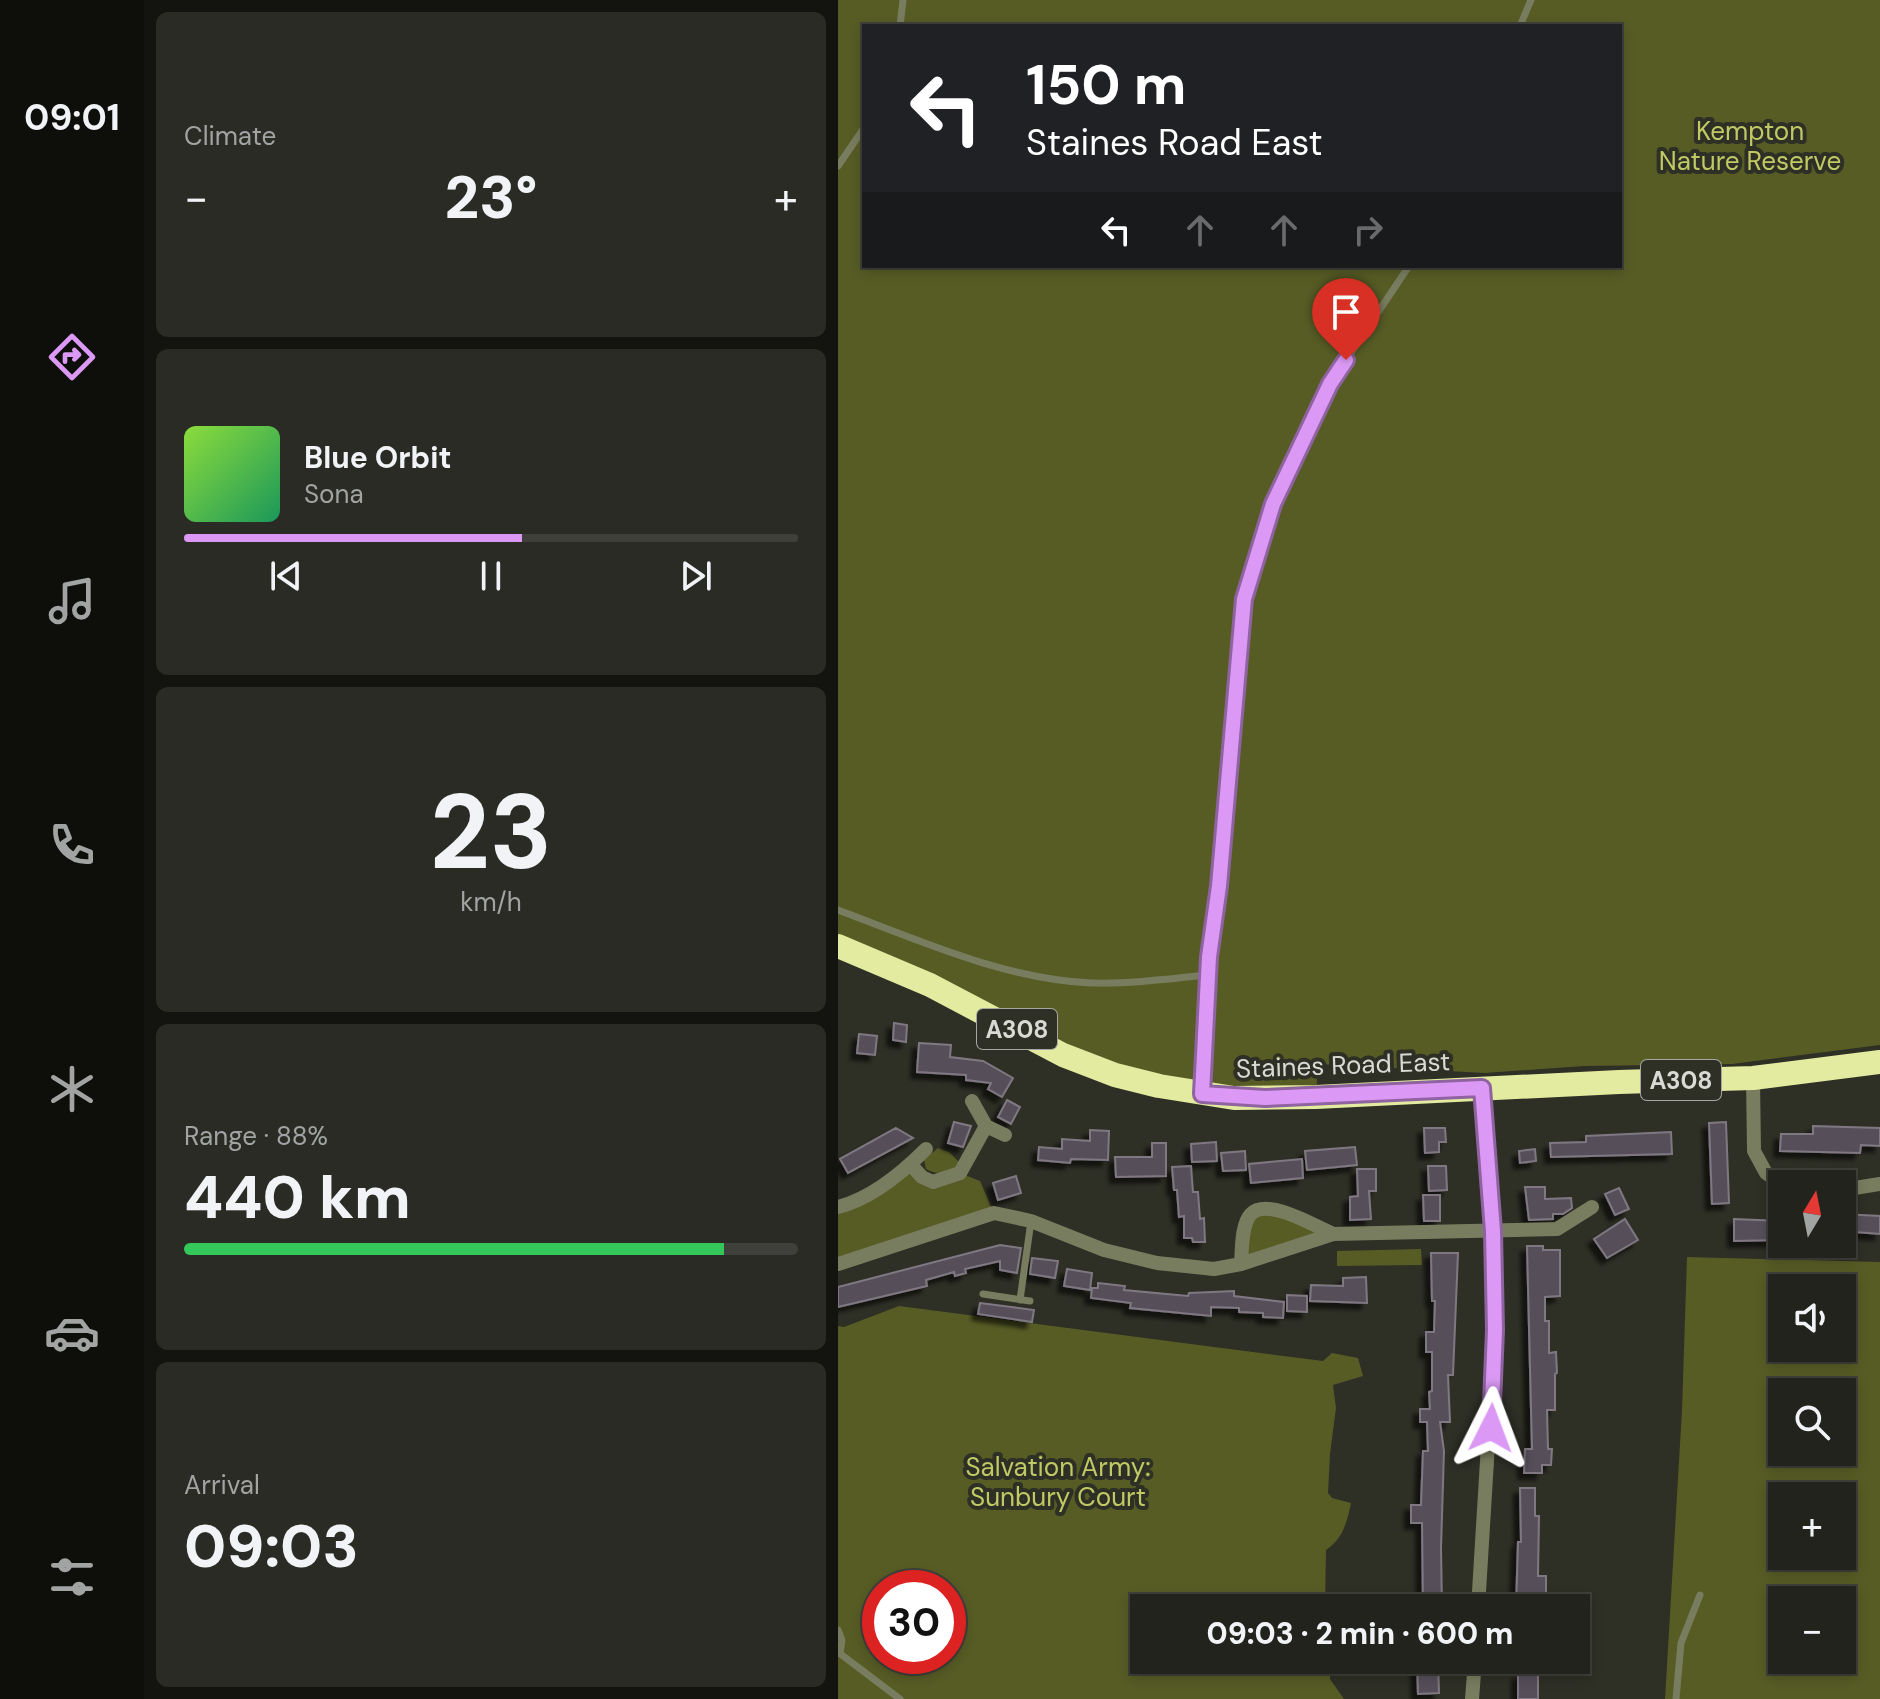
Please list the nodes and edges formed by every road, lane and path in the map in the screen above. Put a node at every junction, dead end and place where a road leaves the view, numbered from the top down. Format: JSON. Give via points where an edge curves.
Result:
{"nodes":[{"id":1,"x":903,"y":0,"type":"edge"},
{"id":2,"x":1531,"y":0,"type":"edge"},
{"id":3,"x":900,"y":24,"type":"edge"},
{"id":4,"x":1521,"y":24,"type":"edge"},
{"id":5,"x":862,"y":131,"type":"edge"},
{"id":6,"x":838,"y":166,"type":"edge"},
{"id":7,"x":1408,"y":268,"type":"edge"},
{"id":8,"x":838,"y":910,"type":"edge"},
{"id":9,"x":838,"y":946,"type":"edge"},
{"id":10,"x":1207,"y":975,"type":"junction"},
{"id":11,"x":1880,"y":1062,"type":"edge"},
{"id":12,"x":1753,"y":1078,"type":"junction"},
{"id":13,"x":1482,"y":1088,"type":"junction"},
{"id":14,"x":1202,"y":1094,"type":"junction"},
{"id":15,"x":972,"y":1101,"type":"dead end"},
{"id":16,"x":986,"y":1126,"type":"junction"},
{"id":17,"x":1005,"y":1135,"type":"dead end"},
{"id":18,"x":926,"y":1149,"type":"dead end"},
{"id":19,"x":911,"y":1165,"type":"junction"},
{"id":20,"x":1768,"y":1174,"type":"edge"},
{"id":21,"x":1880,"y":1184,"type":"edge"},
{"id":22,"x":1856,"y":1188,"type":"edge"},
{"id":23,"x":838,"y":1207,"type":"edge"},
{"id":24,"x":1592,"y":1207,"type":"dead end"},
{"id":25,"x":1031,"y":1221,"type":"junction"},
{"id":26,"x":1493,"y":1231,"type":"junction"},
{"id":27,"x":1333,"y":1234,"type":"junction"},
{"id":28,"x":838,"y":1264,"type":"edge"},
{"id":29,"x":1241,"y":1264,"type":"junction"},
{"id":30,"x":983,"y":1294,"type":"dead end"},
{"id":31,"x":1020,"y":1300,"type":"junction"},
{"id":32,"x":1030,"y":1301,"type":"dead end"},
{"id":33,"x":1479,"y":1594,"type":"edge"},
{"id":34,"x":1700,"y":1595,"type":"dead end"},
{"id":35,"x":838,"y":1630,"type":"edge"},
{"id":36,"x":839,"y":1652,"type":"edge"},
{"id":37,"x":1474,"y":1674,"type":"edge"},
{"id":38,"x":900,"y":1699,"type":"edge"},
{"id":39,"x":1472,"y":1699,"type":"edge"},
{"id":40,"x":1676,"y":1699,"type":"edge"}],
"edges":[{"from":1,"to":3,"type":"lane"},
{"from":2,"to":4,"type":"lane"},
{"from":5,"to":6,"type":"lane"},
{"from":7,"to":10,"type":"lane","via":[[1330,384],[1273,504],[1244,599]]},
{"from":8,"to":10,"type":"lane","via":[[960,956],[1025,974],[1089,983]]},
{"from":9,"to":14,"type":"highway","name":"Staines Road East","number":"A308","via":[[930,985],[1063,1055],[1115,1075]]},
{"from":10,"to":14,"type":"lane"},
{"from":11,"to":12,"type":"highway","name":"Staines Road East","number":"A308"},
{"from":12,"to":13,"type":"highway","name":"Staines Road East","number":"A308"},
{"from":12,"to":20,"type":"street","via":[[1754,1151]]},
{"from":13,"to":14,"type":"highway","name":"Staines Road East","number":"A308","via":[[1265,1098]]},
{"from":13,"to":26,"type":"street"},
{"from":15,"to":16,"type":"street"},
{"from":16,"to":17,"type":"street"},
{"from":16,"to":19,"type":"street","via":[[960,1173],[933,1182]]},
{"from":18,"to":19,"type":"street"},
{"from":19,"to":23,"type":"street"},
{"from":21,"to":22,"type":"street"},
{"from":24,"to":26,"type":"street","via":[[1557,1229]]},
{"from":25,"to":28,"type":"street","via":[[994,1213]]},
{"from":25,"to":29,"type":"street","via":[[1104,1250],[1157,1263],[1214,1269]]},
{"from":25,"to":31,"type":"lane"},
{"from":26,"to":27,"type":"street"},
{"from":26,"to":33,"type":"street","via":[[1495,1330]]},
{"from":27,"to":29,"type":"street"},
{"from":27,"to":29,"type":"street","via":[[1279,1210],[1260,1208],[1247,1222]]},
{"from":30,"to":31,"type":"lane"},
{"from":31,"to":32,"type":"lane"},
{"from":34,"to":40,"type":"lane","via":[[1681,1643]]},
{"from":35,"to":36,"type":"lane"},
{"from":36,"to":38,"type":"lane"},
{"from":37,"to":39,"type":"street"}]}
